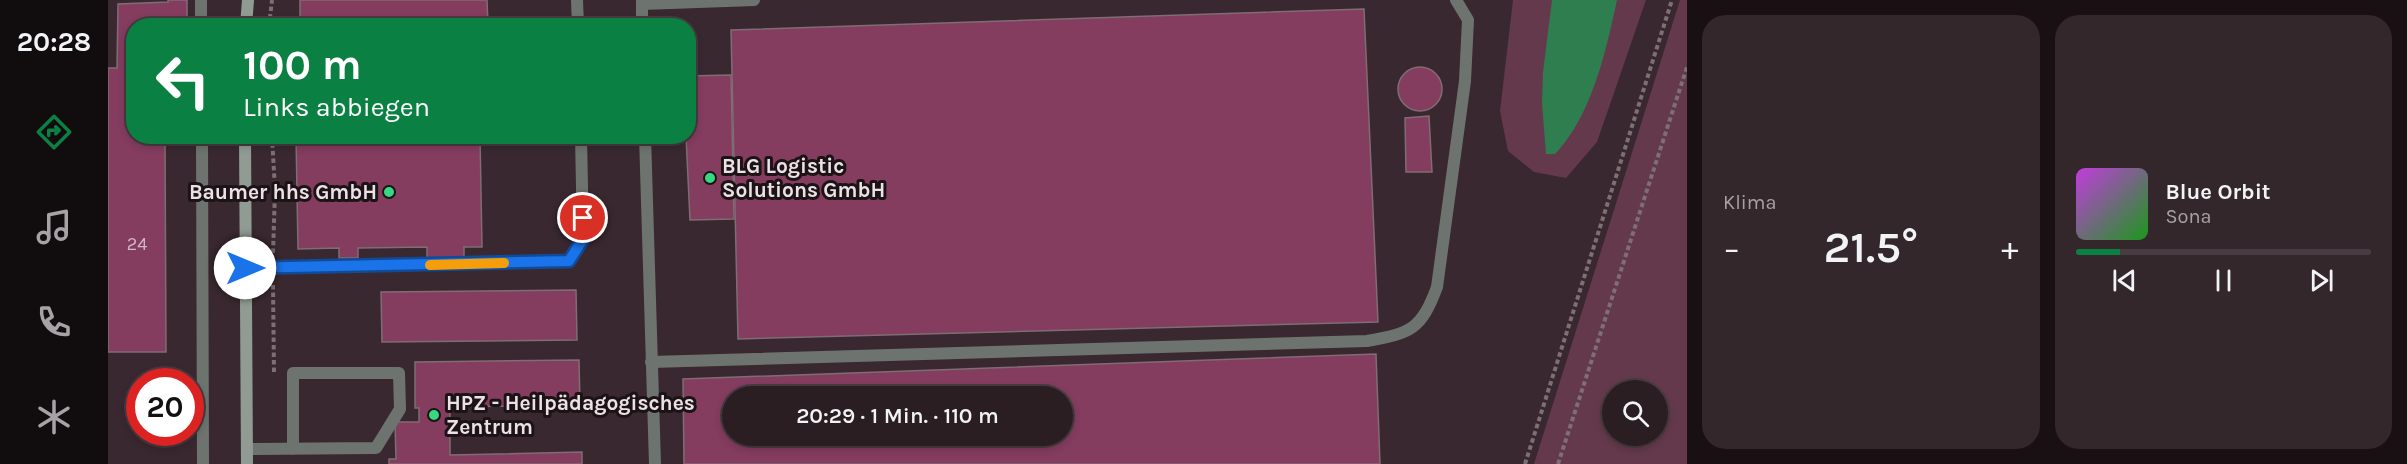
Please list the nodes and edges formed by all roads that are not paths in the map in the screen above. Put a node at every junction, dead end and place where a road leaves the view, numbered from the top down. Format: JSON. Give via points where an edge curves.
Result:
{"nodes":[{"id":1,"x":201,"y":0,"type":"edge"},
{"id":2,"x":248,"y":0,"type":"edge"},
{"id":3,"x":577,"y":0,"type":"edge"},
{"id":4,"x":754,"y":0,"type":"edge"},
{"id":5,"x":1456,"y":0,"type":"edge"},
{"id":6,"x":642,"y":2,"type":"edge"},
{"id":7,"x":201,"y":18,"type":"edge"},
{"id":8,"x":247,"y":18,"type":"edge"},
{"id":9,"x":578,"y":18,"type":"edge"},
{"id":10,"x":642,"y":18,"type":"edge"},
{"id":11,"x":202,"y":144,"type":"edge"},
{"id":12,"x":245,"y":144,"type":"edge"},
{"id":13,"x":581,"y":144,"type":"edge"},
{"id":14,"x":645,"y":144,"type":"edge"},
{"id":15,"x":245,"y":268,"type":"junction"},
{"id":16,"x":651,"y":362,"type":"junction"},
{"id":17,"x":247,"y":449,"type":"junction"},
{"id":18,"x":293,"y":449,"type":"junction"},
{"id":19,"x":203,"y":464,"type":"edge"},
{"id":20,"x":247,"y":464,"type":"edge"},
{"id":21,"x":655,"y":464,"type":"edge"}],
"edges":[{"from":1,"to":7,"type":"lane"},
{"from":2,"to":8,"type":"main road"},
{"from":3,"to":9,"type":"lane"},
{"from":4,"to":6,"type":"lane"},
{"from":5,"to":16,"type":"lane","via":[[1468,21],[1464,92],[1437,287],[1428,312],[1411,330],[1367,341]]},
{"from":6,"to":10,"type":"lane"},
{"from":11,"to":19,"type":"lane"},
{"from":12,"to":15,"type":"main road"},
{"from":13,"to":15,"type":"lane","via":[[583,239],[569,261]]},
{"from":14,"to":16,"type":"lane"},
{"from":15,"to":17,"type":"main road"},
{"from":16,"to":21,"type":"lane"},
{"from":17,"to":18,"type":"lane"},
{"from":17,"to":20,"type":"main road"},
{"from":18,"to":18,"type":"lane","via":[[376,448],[400,409],[399,373],[293,373]]}]}
